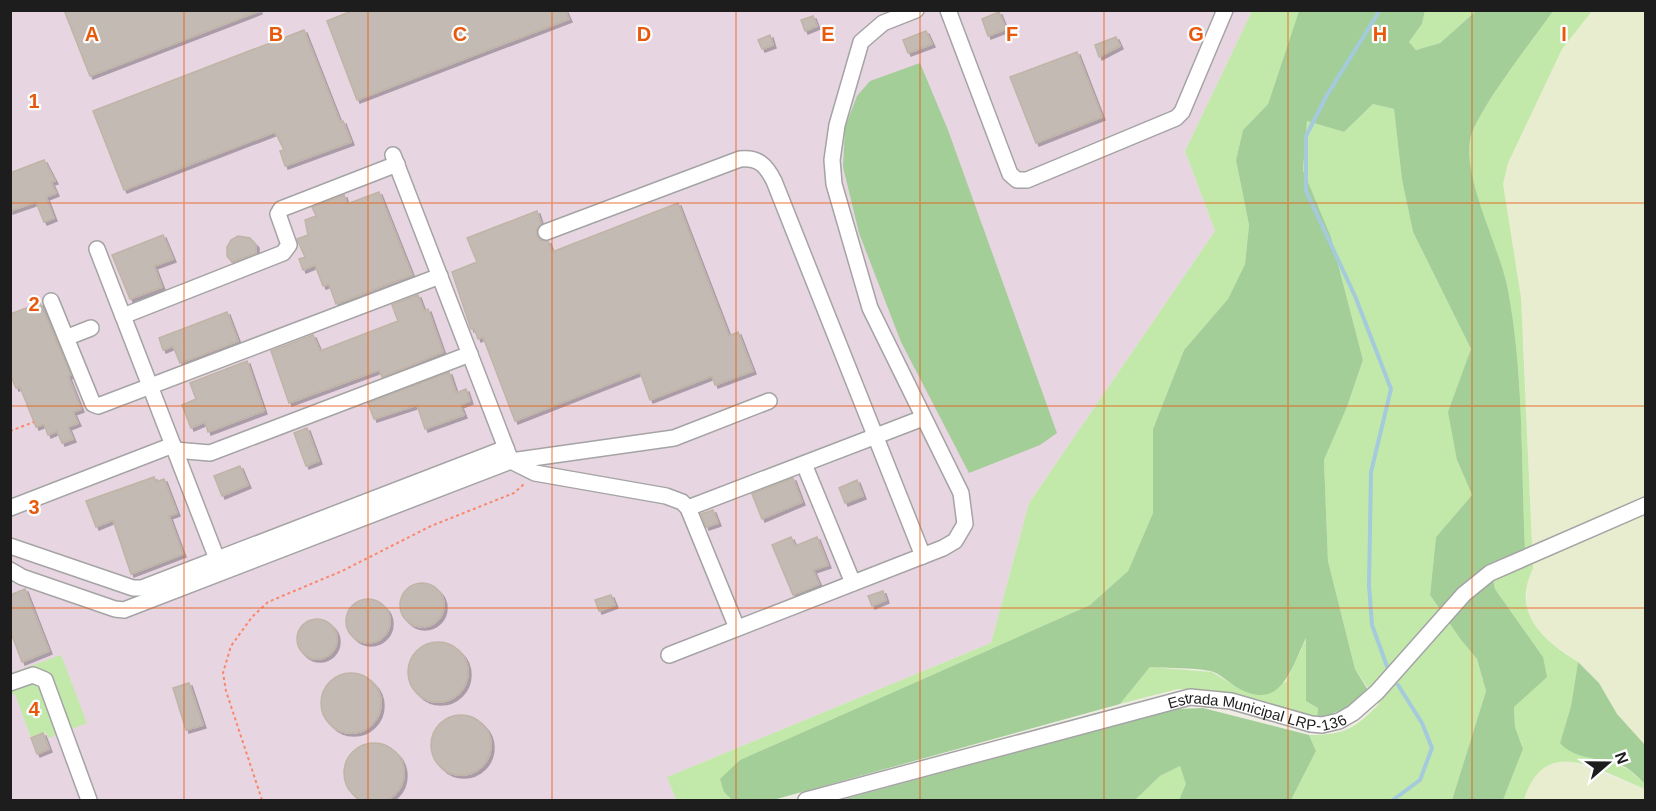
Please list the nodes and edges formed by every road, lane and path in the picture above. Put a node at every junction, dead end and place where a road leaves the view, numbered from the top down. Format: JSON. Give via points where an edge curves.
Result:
{"nodes":[{"id":1,"x":916,"y":10,"type":"edge"},
{"id":2,"x":948,"y":10,"type":"edge"},
{"id":3,"x":1225,"y":10,"type":"edge"},
{"id":4,"x":546,"y":232,"type":"dead end"},
{"id":5,"x":96,"y":249,"type":"dead end"},
{"id":6,"x":440,"y":276,"type":"junction"},
{"id":7,"x":51,"y":301,"type":"dead end"},
{"id":8,"x":123,"y":316,"type":"junction"},
{"id":9,"x":91,"y":328,"type":"dead end"},
{"id":10,"x":68,"y":337,"type":"junction"},
{"id":11,"x":470,"y":354,"type":"junction"},
{"id":12,"x":150,"y":386,"type":"junction"},
{"id":13,"x":769,"y":401,"type":"dead end"},
{"id":14,"x":923,"y":418,"type":"junction"},
{"id":15,"x":34,"y":422,"type":"dead end"},
{"id":16,"x":10,"y":431,"type":"edge"},
{"id":17,"x":875,"y":436,"type":"junction"},
{"id":18,"x":174,"y":448,"type":"junction"},
{"id":19,"x":508,"y":454,"type":"junction"},
{"id":20,"x":804,"y":464,"type":"junction"},
{"id":21,"x":535,"y":473,"type":"junction"},
{"id":22,"x":1646,"y":505,"type":"edge"},
{"id":23,"x":10,"y":508,"type":"edge"},
{"id":24,"x":688,"y":508,"type":"junction"},
{"id":25,"x":10,"y":546,"type":"edge"},
{"id":26,"x":923,"y":556,"type":"junction"},
{"id":27,"x":217,"y":559,"type":"junction"},
{"id":28,"x":10,"y":570,"type":"edge"},
{"id":29,"x":853,"y":583,"type":"junction"},
{"id":30,"x":737,"y":628,"type":"junction"},
{"id":31,"x":669,"y":655,"type":"dead end"},
{"id":32,"x":10,"y":683,"type":"edge"},
{"id":33,"x":89,"y":801,"type":"edge"},
{"id":34,"x":262,"y":801,"type":"edge"},
{"id":35,"x":806,"y":801,"type":"edge"}],
"edges":[{"from":1,"to":14,"type":"street","via":[[883,23],[861,42],[837,124],[832,160],[834,184],[865,296]]},
{"from":2,"to":3,"type":"street","via":[[1011,174],[1017,180],[1027,180],[1176,118]]},
{"from":4,"to":17,"type":"street","via":[[740,159],[758,160],[774,181]]},
{"from":5,"to":8,"type":"street"},
{"from":6,"to":8,"type":"street","via":[[395,159],[281,209],[278,214],[290,245],[283,254]]},
{"from":6,"to":11,"type":"street"},
{"from":6,"to":12,"type":"street"},
{"from":7,"to":10,"type":"street"},
{"from":8,"to":12,"type":"street"},
{"from":9,"to":10,"type":"street"},
{"from":10,"to":12,"type":"street","via":[[95,406]]},
{"from":11,"to":18,"type":"street","via":[[210,453]]},
{"from":11,"to":19,"type":"street"},
{"from":12,"to":18,"type":"street"},
{"from":13,"to":19,"type":"street","via":[[674,438]]},
{"from":14,"to":17,"type":"street"},
{"from":14,"to":26,"type":"street","via":[[957,485],[965,524],[956,541]]},
{"from":15,"to":16,"type":"path"},
{"from":17,"to":20,"type":"street"},
{"from":17,"to":26,"type":"street"},
{"from":18,"to":23,"type":"street"},
{"from":18,"to":27,"type":"street"},
{"from":19,"to":21,"type":"street"},
{"from":19,"to":27,"type":"street"},
{"from":19,"to":28,"type":"street","via":[[124,609]]},
{"from":20,"to":24,"type":"street"},
{"from":20,"to":29,"type":"street"},
{"from":21,"to":24,"type":"street","via":[[666,496]]},
{"from":21,"to":34,"type":"path","via":[[514,493],[277,596],[252,617],[231,646],[223,673]]},
{"from":22,"to":35,"type":"street","name":"Estrada Municipal LRP-136","via":[[1503,566],[1484,578],[1464,594],[1377,692],[1339,721],[1311,724],[1231,701],[1190,697]]},
{"from":24,"to":30,"type":"street"},
{"from":25,"to":27,"type":"street","via":[[138,588]]},
{"from":26,"to":29,"type":"street"},
{"from":29,"to":30,"type":"street"},
{"from":30,"to":31,"type":"street"},
{"from":32,"to":33,"type":"street","via":[[33,675],[45,680]]}]}
